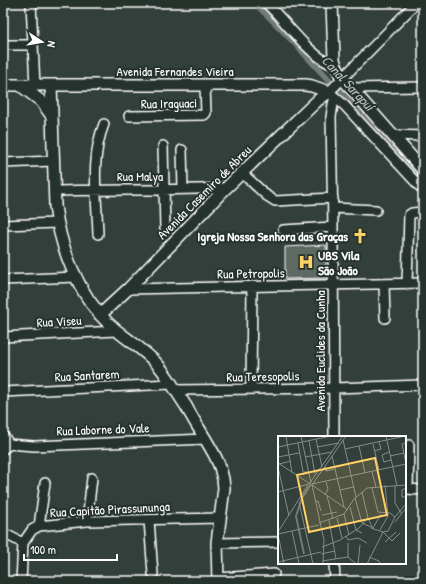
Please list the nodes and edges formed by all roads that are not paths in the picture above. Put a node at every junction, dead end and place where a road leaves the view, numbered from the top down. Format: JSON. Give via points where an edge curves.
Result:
{"nodes":[{"id":1,"x":31,"y":3,"type":"edge"},
{"id":2,"x":266,"y":3,"type":"edge"},
{"id":3,"x":332,"y":3,"type":"edge"},
{"id":4,"x":416,"y":3,"type":"edge"},
{"id":5,"x":3,"y":45,"type":"edge"},
{"id":6,"x":33,"y":45,"type":"junction"},
{"id":7,"x":336,"y":66,"type":"junction"},
{"id":8,"x":3,"y":85,"type":"edge"},
{"id":9,"x":51,"y":85,"type":"junction"},
{"id":10,"x":21,"y":86,"type":"junction"},
{"id":11,"x":35,"y":86,"type":"junction"},
{"id":12,"x":205,"y":86,"type":"junction"},
{"id":13,"x":423,"y":87,"type":"edge"},
{"id":14,"x":335,"y":88,"type":"junction"},
{"id":15,"x":350,"y":88,"type":"junction"},
{"id":16,"x":51,"y":116,"type":"junction"},
{"id":17,"x":129,"y":116,"type":"dead end"},
{"id":18,"x":104,"y":124,"type":"dead end"},
{"id":19,"x":392,"y":135,"type":"junction"},
{"id":20,"x":423,"y":136,"type":"edge"},
{"id":21,"x":163,"y":146,"type":"dead end"},
{"id":22,"x":182,"y":150,"type":"dead end"},
{"id":23,"x":52,"y":161,"type":"junction"},
{"id":24,"x":3,"y":163,"type":"edge"},
{"id":25,"x":423,"y":170,"type":"edge"},
{"id":26,"x":242,"y":173,"type":"junction"},
{"id":27,"x":226,"y":188,"type":"junction"},
{"id":28,"x":96,"y":189,"type":"junction"},
{"id":29,"x":163,"y":189,"type":"junction"},
{"id":30,"x":182,"y":189,"type":"junction"},
{"id":31,"x":423,"y":190,"type":"edge"},
{"id":32,"x":54,"y":191,"type":"junction"},
{"id":33,"x":333,"y":198,"type":"junction"},
{"id":34,"x":333,"y":208,"type":"junction"},
{"id":35,"x":376,"y":210,"type":"dead end"},
{"id":36,"x":423,"y":212,"type":"edge"},
{"id":37,"x":57,"y":223,"type":"junction"},
{"id":38,"x":3,"y":225,"type":"edge"},
{"id":39,"x":334,"y":227,"type":"junction"},
{"id":40,"x":165,"y":229,"type":"dead end"},
{"id":41,"x":283,"y":230,"type":"dead end"},
{"id":42,"x":98,"y":234,"type":"dead end"},
{"id":43,"x":76,"y":277,"type":"junction"},
{"id":44,"x":3,"y":280,"type":"edge"},
{"id":45,"x":423,"y":283,"type":"edge"},
{"id":46,"x":334,"y":284,"type":"junction"},
{"id":47,"x":384,"y":284,"type":"junction"},
{"id":48,"x":407,"y":284,"type":"junction"},
{"id":49,"x":252,"y":286,"type":"junction"},
{"id":50,"x":128,"y":289,"type":"junction"},
{"id":51,"x":100,"y":315,"type":"junction"},
{"id":52,"x":385,"y":318,"type":"dead end"},
{"id":53,"x":116,"y":330,"type":"junction"},
{"id":54,"x":3,"y":337,"type":"edge"},
{"id":55,"x":423,"y":384,"type":"edge"},
{"id":56,"x":173,"y":387,"type":"junction"},
{"id":57,"x":334,"y":388,"type":"junction"},
{"id":58,"x":251,"y":389,"type":"junction"},
{"id":59,"x":3,"y":392,"type":"edge"},
{"id":60,"x":334,"y":436,"type":"edge"},
{"id":61,"x":206,"y":439,"type":"junction"},
{"id":62,"x":5,"y":443,"type":"edge"},
{"id":63,"x":409,"y":445,"type":"dead end"},
{"id":64,"x":92,"y":478,"type":"dead end"},
{"id":65,"x":45,"y":483,"type":"dead end"},
{"id":66,"x":407,"y":489,"type":"edge"},
{"id":67,"x":423,"y":490,"type":"edge"},
{"id":68,"x":220,"y":518,"type":"junction"},
{"id":69,"x":149,"y":520,"type":"junction"},
{"id":70,"x":88,"y":521,"type":"junction"},
{"id":71,"x":39,"y":526,"type":"junction"},
{"id":72,"x":3,"y":534,"type":"edge"},
{"id":73,"x":278,"y":542,"type":"edge"},
{"id":74,"x":23,"y":543,"type":"junction"},
{"id":75,"x":217,"y":543,"type":"junction"},
{"id":76,"x":334,"y":564,"type":"edge"},
{"id":77,"x":154,"y":574,"type":"dead end"},
{"id":78,"x":274,"y":574,"type":"dead end"},
{"id":79,"x":218,"y":579,"type":"edge"},
{"id":80,"x":21,"y":581,"type":"edge"},
{"id":81,"x":334,"y":581,"type":"edge"}],
"edges":[{"from":1,"to":6,"type":"street"},
{"from":2,"to":7,"type":"street","via":[[317,56]]},
{"from":3,"to":7,"type":"main road"},
{"from":4,"to":14,"type":"street"},
{"from":5,"to":6,"type":"street"},
{"from":6,"to":11,"type":"street"},
{"from":7,"to":14,"type":"main road"},
{"from":8,"to":10,"type":"main road","name":"Avenida Fernandes Vieira"},
{"from":9,"to":11,"type":"main road","name":"Avenida Fernandes Vieira"},
{"from":9,"to":12,"type":"main road","name":"Avenida Fernandes Vieira"},
{"from":9,"to":16,"type":"main road"},
{"from":10,"to":11,"type":"main road","name":"Avenida Fernandes Vieira"},
{"from":10,"to":16,"type":"main road","via":[[41,101]]},
{"from":12,"to":14,"type":"main road","name":"Avenida Fernandes Vieira","via":[[306,85]]},
{"from":12,"to":17,"type":"street","name":"Rua Iraguaci","via":[[204,115]]},
{"from":13,"to":15,"type":"street"},
{"from":14,"to":15,"type":"main road"},
{"from":14,"to":26,"type":"main road","name":"Avenida Casemiro de Abreu","via":[[318,100]]},
{"from":14,"to":31,"type":"street"},
{"from":14,"to":33,"type":"street","name":"Avenida Euclides da Cunha","via":[[331,117]]},
{"from":15,"to":19,"type":"main road"},
{"from":16,"to":23,"type":"main road"},
{"from":18,"to":28,"type":"street","via":[[95,158]]},
{"from":19,"to":20,"type":"street"},
{"from":19,"to":25,"type":"main road"},
{"from":21,"to":29,"type":"street"},
{"from":22,"to":30,"type":"street"},
{"from":23,"to":24,"type":"street"},
{"from":23,"to":32,"type":"main road"},
{"from":26,"to":27,"type":"main road","name":"Avenida Casemiro de Abreu"},
{"from":26,"to":33,"type":"street","via":[[275,201]]},
{"from":27,"to":30,"type":"street","name":"Rua Malya"},
{"from":27,"to":50,"type":"main road","name":"Avenida Casemiro de Abreu"},
{"from":28,"to":29,"type":"street","name":"Rua Malya"},
{"from":28,"to":32,"type":"street","name":"Rua Malya"},
{"from":28,"to":42,"type":"street"},
{"from":29,"to":30,"type":"street","name":"Rua Malya"},
{"from":29,"to":40,"type":"street"},
{"from":32,"to":37,"type":"main road"},
{"from":33,"to":34,"type":"street","name":"Avenida Euclides da Cunha"},
{"from":34,"to":35,"type":"street"},
{"from":34,"to":39,"type":"street","name":"Avenida Euclides da Cunha"},
{"from":36,"to":48,"type":"street","via":[[412,212],[409,215]]},
{"from":37,"to":38,"type":"street"},
{"from":37,"to":43,"type":"main road"},
{"from":39,"to":41,"type":"street"},
{"from":39,"to":46,"type":"street","name":"Avenida Euclides da Cunha"},
{"from":43,"to":44,"type":"street"},
{"from":43,"to":51,"type":"main road"},
{"from":45,"to":48,"type":"street","name":"Rua Petropolis"},
{"from":46,"to":47,"type":"street","name":"Rua Petropolis"},
{"from":46,"to":49,"type":"street","name":"Rua Petropolis"},
{"from":46,"to":57,"type":"street","name":"Avenida Euclides da Cunha"},
{"from":47,"to":48,"type":"street","name":"Rua Petropolis"},
{"from":47,"to":52,"type":"street"},
{"from":49,"to":50,"type":"street","name":"Rua Petropolis"},
{"from":49,"to":58,"type":"street"},
{"from":50,"to":51,"type":"main road","name":"Avenida Casemiro de Abreu"},
{"from":51,"to":53,"type":"main road"},
{"from":53,"to":54,"type":"street","name":"Rua Viseu"},
{"from":53,"to":56,"type":"main road","via":[[154,361]]},
{"from":55,"to":57,"type":"street","name":"Rua Teresopolis"},
{"from":56,"to":58,"type":"street","name":"Rua Teresopolis"},
{"from":56,"to":59,"type":"street","name":"Rua Santarem"},
{"from":56,"to":61,"type":"main road"},
{"from":57,"to":58,"type":"street","name":"Rua Teresopolis"},
{"from":57,"to":60,"type":"street","name":"Avenida Euclides da Cunha"},
{"from":61,"to":62,"type":"street","name":"Rua Laborne do Vale","via":[[34,446]]},
{"from":61,"to":68,"type":"main road","via":[[223,479]]},
{"from":63,"to":66,"type":"street"},
{"from":64,"to":70,"type":"street"},
{"from":65,"to":71,"type":"street"},
{"from":66,"to":67,"type":"street"},
{"from":68,"to":69,"type":"street","name":"Rua Capitão Pirassununga"},
{"from":68,"to":75,"type":"main road"},
{"from":69,"to":70,"type":"street","name":"Rua Capitão Pirassununga"},
{"from":69,"to":77,"type":"street"},
{"from":70,"to":71,"type":"street","name":"Rua Capitão Pirassununga"},
{"from":71,"to":74,"type":"street","name":"Rua Capitão Pirassununga"},
{"from":72,"to":74,"type":"street"},
{"from":73,"to":75,"type":"street"},
{"from":74,"to":80,"type":"street"},
{"from":75,"to":79,"type":"main road"},
{"from":76,"to":81,"type":"street"},
{"from":78,"to":79,"type":"street"}]}
